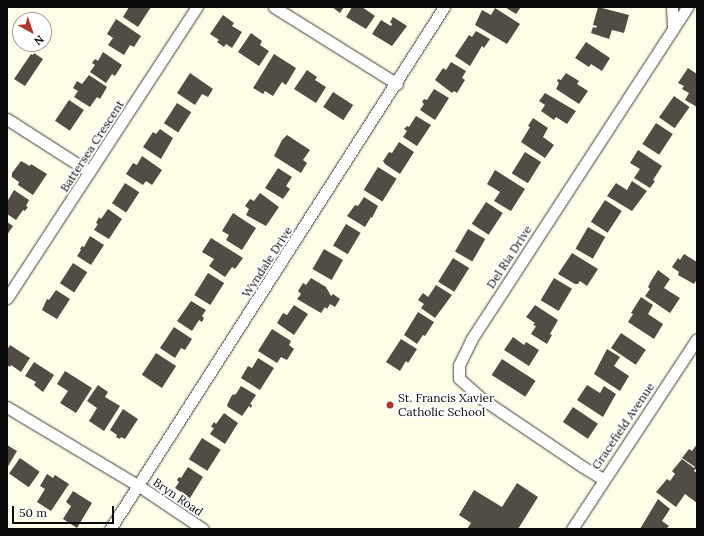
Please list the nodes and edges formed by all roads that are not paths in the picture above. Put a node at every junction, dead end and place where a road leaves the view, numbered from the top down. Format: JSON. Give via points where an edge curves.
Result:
{"nodes":[{"id":1,"x":197,"y":7,"type":"edge"},
{"id":2,"x":274,"y":7,"type":"edge"},
{"id":3,"x":444,"y":7,"type":"edge"},
{"id":4,"x":672,"y":7,"type":"edge"},
{"id":5,"x":687,"y":7,"type":"edge"},
{"id":6,"x":673,"y":27,"type":"junction"},
{"id":7,"x":397,"y":84,"type":"junction"},
{"id":8,"x":7,"y":119,"type":"edge"},
{"id":9,"x":90,"y":172,"type":"junction"},
{"id":10,"x":7,"y":298,"type":"edge"},
{"id":11,"x":697,"y":339,"type":"edge"},
{"id":12,"x":7,"y":407,"type":"edge"},
{"id":13,"x":603,"y":478,"type":"junction"},
{"id":14,"x":139,"y":486,"type":"junction"},
{"id":15,"x":110,"y":529,"type":"edge"},
{"id":16,"x":203,"y":529,"type":"edge"},
{"id":17,"x":572,"y":529,"type":"edge"}],
"edges":[{"from":1,"to":9,"type":"street","name":"Battersea Crescent"},
{"from":2,"to":7,"type":"street"},
{"from":3,"to":7,"type":"street","name":"Wyndale Drive"},
{"from":4,"to":6,"type":"street"},
{"from":5,"to":6,"type":"street","name":"Del Ria Drive"},
{"from":6,"to":13,"type":"street","name":"Del Ria Drive","via":[[471,340],[459,365],[459,378],[482,399]]},
{"from":7,"to":14,"type":"street","name":"Wyndale Drive"},
{"from":8,"to":9,"type":"street"},
{"from":9,"to":10,"type":"street","name":"Battersea Crescent"},
{"from":11,"to":13,"type":"street","name":"Gracefield Avenue"},
{"from":12,"to":14,"type":"street"},
{"from":13,"to":17,"type":"street","name":"Gracefield Avenue"},
{"from":14,"to":15,"type":"street","name":"Wyndale Drive"},
{"from":14,"to":16,"type":"street","name":"Bryn Road"}]}
